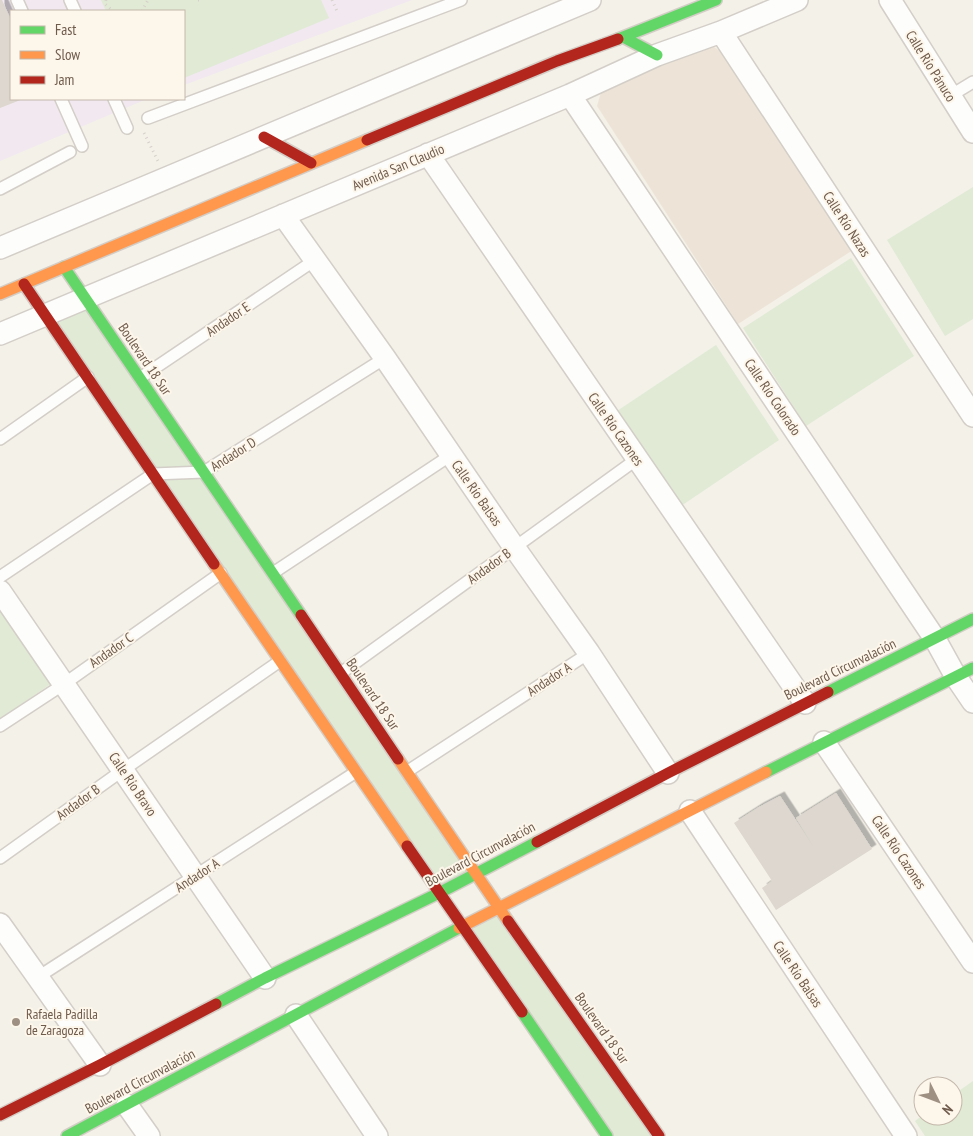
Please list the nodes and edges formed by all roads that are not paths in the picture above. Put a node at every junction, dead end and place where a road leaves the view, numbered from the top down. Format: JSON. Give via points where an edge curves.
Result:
{"nodes":[{"id":1,"x":460,"y":0,"type":"edge"},
{"id":2,"x":590,"y":0,"type":"edge"},
{"id":3,"x":716,"y":0,"type":"edge"},
{"id":4,"x":797,"y":0,"type":"edge"},
{"id":5,"x":890,"y":0,"type":"edge"},
{"id":6,"x":612,"y":29,"type":"dead end"},
{"id":7,"x":721,"y":32,"type":"junction"},
{"id":8,"x":623,"y":37,"type":"junction"},
{"id":9,"x":657,"y":55,"type":"junction"},
{"id":10,"x":557,"y":61,"type":"junction"},
{"id":11,"x":973,"y":82,"type":"edge"},
{"id":12,"x":570,"y":95,"type":"junction"},
{"id":13,"x":950,"y":96,"type":"junction"},
{"id":14,"x":61,"y":100,"type":"edge"},
{"id":15,"x":114,"y":100,"type":"edge"},
{"id":16,"x":148,"y":118,"type":"dead end"},
{"id":17,"x":127,"y":128,"type":"dead end"},
{"id":18,"x":973,"y":132,"type":"edge"},
{"id":19,"x":264,"y":137,"type":"junction"},
{"id":20,"x":82,"y":146,"type":"dead end"},
{"id":21,"x":70,"y":152,"type":"dead end"},
{"id":22,"x":428,"y":154,"type":"junction"},
{"id":23,"x":311,"y":163,"type":"junction"},
{"id":24,"x":0,"y":189,"type":"edge"},
{"id":25,"x":283,"y":215,"type":"junction"},
{"id":26,"x":0,"y":248,"type":"edge"},
{"id":27,"x":315,"y":260,"type":"junction"},
{"id":28,"x":64,"y":267,"type":"junction"},
{"id":29,"x":24,"y":284,"type":"junction"},
{"id":30,"x":0,"y":294,"type":"edge"},
{"id":31,"x":86,"y":298,"type":"junction"},
{"id":32,"x":46,"y":315,"type":"junction"},
{"id":33,"x":0,"y":334,"type":"edge"},
{"id":34,"x":385,"y":358,"type":"junction"},
{"id":35,"x":88,"y":377,"type":"junction"},
{"id":36,"x":140,"y":378,"type":"junction"},
{"id":37,"x":973,"y":416,"type":"edge"},
{"id":38,"x":0,"y":439,"type":"edge"},
{"id":39,"x":451,"y":455,"type":"junction"},
{"id":40,"x":637,"y":459,"type":"junction"},
{"id":41,"x":204,"y":472,"type":"junction"},
{"id":42,"x":154,"y":474,"type":"junction"},
{"id":43,"x":514,"y":547,"type":"junction"},
{"id":44,"x":220,"y":573,"type":"junction"},
{"id":45,"x":273,"y":573,"type":"junction"},
{"id":46,"x":0,"y":577,"type":"edge"},
{"id":47,"x":0,"y":591,"type":"edge"},
{"id":48,"x":973,"y":618,"type":"edge"},
{"id":49,"x":934,"y":639,"type":"junction"},
{"id":50,"x":589,"y":653,"type":"junction"},
{"id":51,"x":280,"y":661,"type":"junction"},
{"id":52,"x":341,"y":673,"type":"junction"},
{"id":53,"x":965,"y":673,"type":"edge"},
{"id":54,"x":64,"y":684,"type":"junction"},
{"id":55,"x":973,"y":702,"type":"edge"},
{"id":56,"x":805,"y":703,"type":"junction"},
{"id":57,"x":0,"y":726,"type":"edge"},
{"id":58,"x":824,"y":742,"type":"junction"},
{"id":59,"x":123,"y":770,"type":"junction"},
{"id":60,"x":408,"y":771,"type":"junction"},
{"id":61,"x":356,"y":772,"type":"junction"},
{"id":62,"x":668,"y":773,"type":"junction"},
{"id":63,"x":690,"y":811,"type":"junction"},
{"id":64,"x":0,"y":858,"type":"edge"},
{"id":65,"x":476,"y":873,"type":"junction"},
{"id":66,"x":195,"y":876,"type":"junction"},
{"id":67,"x":439,"y":893,"type":"junction"},
{"id":68,"x":499,"y":907,"type":"junction"},
{"id":69,"x":0,"y":924,"type":"edge"},
{"id":70,"x":462,"y":926,"type":"junction"},
{"id":71,"x":973,"y":962,"type":"edge"},
{"id":72,"x":38,"y":977,"type":"junction"},
{"id":73,"x":265,"y":978,"type":"junction"},
{"id":74,"x":296,"y":1015,"type":"junction"},
{"id":75,"x":100,"y":1065,"type":"junction"},
{"id":76,"x":127,"y":1105,"type":"junction"},
{"id":77,"x":0,"y":1116,"type":"edge"},
{"id":78,"x":67,"y":1136,"type":"edge"},
{"id":79,"x":149,"y":1136,"type":"edge"},
{"id":80,"x":377,"y":1136,"type":"edge"},
{"id":81,"x":606,"y":1136,"type":"edge"},
{"id":82,"x":659,"y":1136,"type":"edge"},
{"id":83,"x":906,"y":1136,"type":"edge"}],
"edges":[{"from":1,"to":16,"type":"lane"},
{"from":2,"to":19,"type":"street"},
{"from":3,"to":8,"type":"main road"},
{"from":4,"to":7,"type":"street","name":"Avenida San Claudio"},
{"from":5,"to":13,"type":"street","name":"Calle Río Pánuco"},
{"from":6,"to":10,"type":"main road"},
{"from":7,"to":9,"type":"street","name":"Avenida San Claudio"},
{"from":7,"to":37,"type":"street","name":"Calle Río Nazas"},
{"from":8,"to":9,"type":"main road"},
{"from":8,"to":10,"type":"main road"},
{"from":9,"to":12,"type":"street","name":"Avenida San Claudio"},
{"from":10,"to":23,"type":"main road"},
{"from":11,"to":13,"type":"lane"},
{"from":12,"to":22,"type":"street","name":"Avenida San Claudio"},
{"from":12,"to":49,"type":"street","name":"Calle Río Colorado"},
{"from":13,"to":18,"type":"street","name":"Calle Río Pánuco"},
{"from":14,"to":20,"type":"lane"},
{"from":15,"to":17,"type":"lane"},
{"from":19,"to":23,"type":"main road"},
{"from":19,"to":26,"type":"street"},
{"from":21,"to":24,"type":"lane"},
{"from":22,"to":25,"type":"street","name":"Avenida San Claudio"},
{"from":22,"to":40,"type":"street","name":"Calle Río Cazones"},
{"from":23,"to":28,"type":"main road"},
{"from":25,"to":27,"type":"street","name":"Calle Río Balsas"},
{"from":25,"to":31,"type":"street","name":"Avenida San Claudio"},
{"from":27,"to":34,"type":"street","name":"Calle Río Balsas"},
{"from":27,"to":36,"type":"lane","name":"Andador E"},
{"from":28,"to":29,"type":"main road"},
{"from":28,"to":31,"type":"main road","name":"Boulevard 18 Sur"},
{"from":29,"to":30,"type":"main road"},
{"from":29,"to":32,"type":"main road"},
{"from":31,"to":32,"type":"street","name":"Avenida San Claudio"},
{"from":31,"to":36,"type":"main road","name":"Boulevard 18 Sur"},
{"from":32,"to":33,"type":"street","name":"Avenida San Claudio"},
{"from":32,"to":35,"type":"main road"},
{"from":34,"to":39,"type":"street","name":"Calle Río Balsas"},
{"from":34,"to":41,"type":"lane","name":"Andador D"},
{"from":35,"to":38,"type":"lane"},
{"from":35,"to":42,"type":"main road"},
{"from":36,"to":41,"type":"main road","name":"Boulevard 18 Sur"},
{"from":39,"to":43,"type":"street","name":"Calle Río Balsas"},
{"from":39,"to":45,"type":"lane"},
{"from":40,"to":43,"type":"lane","name":"Andador B"},
{"from":40,"to":56,"type":"street","name":"Calle Río Cazones"},
{"from":41,"to":42,"type":"lane","name":"Andador D"},
{"from":41,"to":45,"type":"main road","name":"Boulevard 18 Sur"},
{"from":42,"to":44,"type":"main road"},
{"from":42,"to":46,"type":"lane"},
{"from":43,"to":50,"type":"street","name":"Calle Río Balsas"},
{"from":43,"to":52,"type":"lane","name":"Andador B"},
{"from":44,"to":51,"type":"main road"},
{"from":44,"to":54,"type":"lane","name":"Andador C"},
{"from":45,"to":52,"type":"main road","name":"Boulevard 18 Sur"},
{"from":47,"to":54,"type":"street","name":"Calle Río Bravo"},
{"from":48,"to":49,"type":"main road","name":"Boulevard Circunvalación"},
{"from":49,"to":53,"type":"street","name":"Calle Río Colorado"},
{"from":49,"to":56,"type":"main road","name":"Boulevard Circunvalación"},
{"from":50,"to":60,"type":"lane","name":"Andador A"},
{"from":50,"to":62,"type":"street","name":"Calle Río Balsas"},
{"from":51,"to":59,"type":"lane","name":"Andador B"},
{"from":51,"to":61,"type":"main road"},
{"from":52,"to":60,"type":"main road","name":"Boulevard 18 Sur"},
{"from":53,"to":55,"type":"street","name":"Calle Río Colorado"},
{"from":53,"to":58,"type":"main road","name":"Boulevard Circunvalación"},
{"from":54,"to":57,"type":"lane","name":"Andador C"},
{"from":54,"to":59,"type":"street","name":"Calle Río Bravo"},
{"from":56,"to":62,"type":"main road","name":"Boulevard Circunvalación"},
{"from":58,"to":63,"type":"main road","name":"Boulevard Circunvalación"},
{"from":58,"to":71,"type":"street","name":"Calle Río Cazones"},
{"from":59,"to":64,"type":"lane","name":"Andador B"},
{"from":59,"to":66,"type":"street","name":"Calle Río Bravo"},
{"from":60,"to":65,"type":"main road","name":"Boulevard 18 Sur"},
{"from":61,"to":66,"type":"lane","name":"Andador A"},
{"from":61,"to":67,"type":"main road"},
{"from":62,"to":65,"type":"main road","name":"Boulevard Circunvalación"},
{"from":63,"to":68,"type":"main road","name":"Boulevard Circunvalación"},
{"from":63,"to":83,"type":"street","name":"Calle Río Balsas"},
{"from":65,"to":67,"type":"main road","name":"Boulevard Circunvalación"},
{"from":65,"to":68,"type":"main road","name":"Boulevard 18 Sur"},
{"from":66,"to":72,"type":"lane","name":"Andador A"},
{"from":66,"to":73,"type":"street","name":"Calle Río Bravo"},
{"from":67,"to":70,"type":"main road"},
{"from":67,"to":73,"type":"main road","name":"Boulevard Circunvalación"},
{"from":68,"to":70,"type":"main road","name":"Boulevard Circunvalación"},
{"from":68,"to":82,"type":"main road","name":"Boulevard 18 Sur"},
{"from":69,"to":72,"type":"street"},
{"from":70,"to":74,"type":"main road","name":"Boulevard Circunvalación"},
{"from":70,"to":81,"type":"main road"},
{"from":72,"to":75,"type":"street"},
{"from":73,"to":75,"type":"main road","name":"Boulevard Circunvalación"},
{"from":74,"to":76,"type":"main road","name":"Boulevard Circunvalación"},
{"from":74,"to":80,"type":"street"},
{"from":75,"to":77,"type":"main road","name":"Boulevard Circunvalación"},
{"from":76,"to":78,"type":"main road","name":"Boulevard Circunvalación"},
{"from":76,"to":79,"type":"street"}]}
